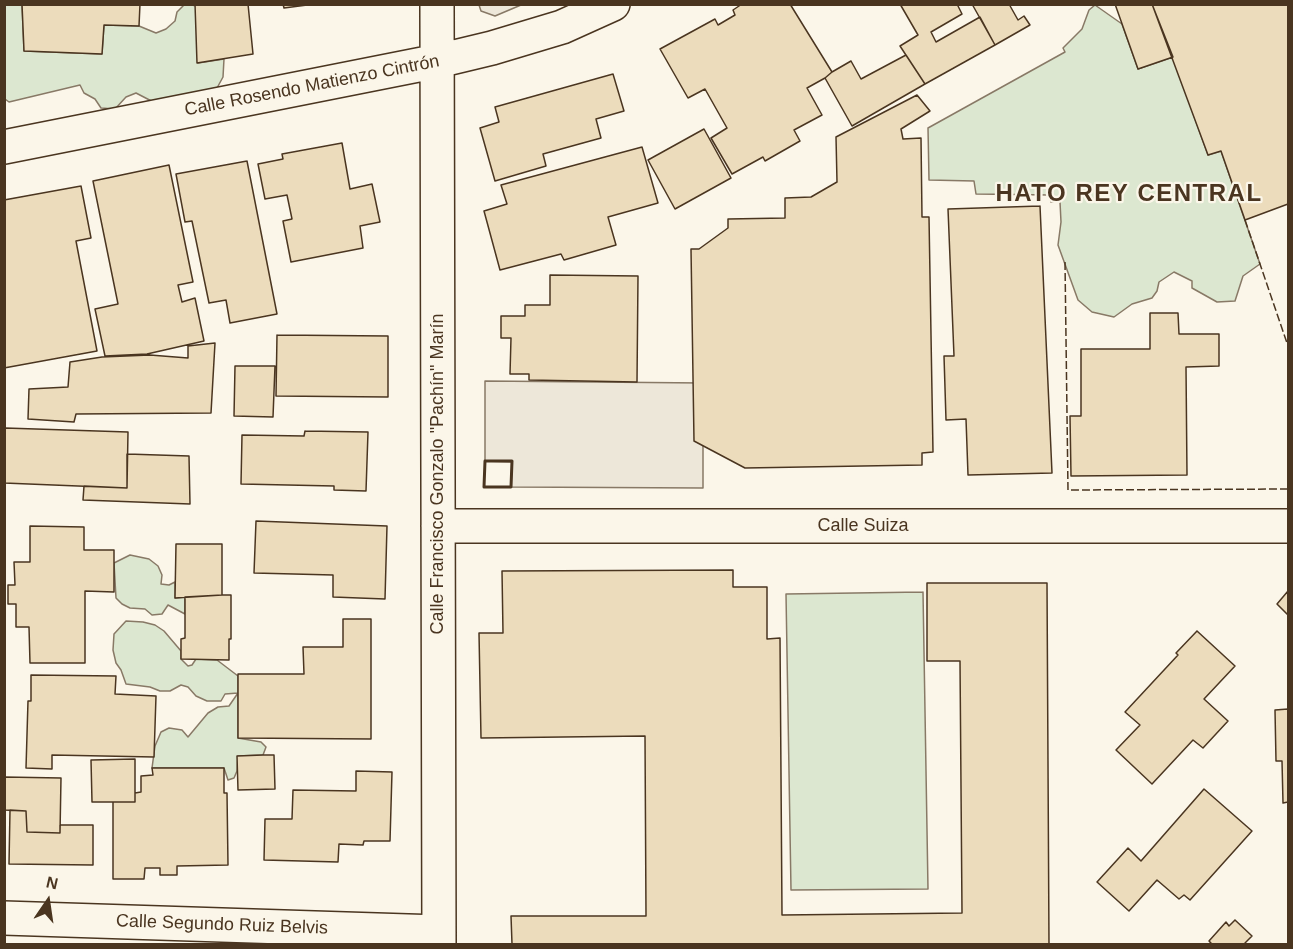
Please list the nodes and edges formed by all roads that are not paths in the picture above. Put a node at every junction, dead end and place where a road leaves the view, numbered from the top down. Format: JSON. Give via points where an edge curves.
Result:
{"nodes":[{"id":1,"x":437,"y":4,"type":"edge"},
{"id":2,"x":613,"y":4,"type":"edge"},
{"id":3,"x":438,"y":61,"type":"junction"},
{"id":4,"x":4,"y":147,"type":"edge"},
{"id":5,"x":438,"y":526,"type":"junction"},
{"id":6,"x":1288,"y":526,"type":"edge"},
{"id":7,"x":4,"y":918,"type":"edge"},
{"id":8,"x":439,"y":938,"type":"edge"}],
"edges":[{"from":1,"to":3,"type":"street","name":"Calle Francisco Gonzalo \"Pachín\" Marín"},
{"from":2,"to":3,"type":"street","name":"Calle Rosendo Matienzo Cintrón","via":[[562,27]]},
{"from":3,"to":4,"type":"street","name":"Calle Rosendo Matienzo Cintrón"},
{"from":3,"to":5,"type":"street","name":"Calle Francisco Gonzalo \"Pachín\" Marín"},
{"from":5,"to":6,"type":"street","name":"Calle Suiza"},
{"from":5,"to":8,"type":"street","name":"Calle Francisco Gonzalo \"Pachín\" Marín"},
{"from":7,"to":8,"type":"street","name":"Calle Segundo Ruiz Belvis"}]}
